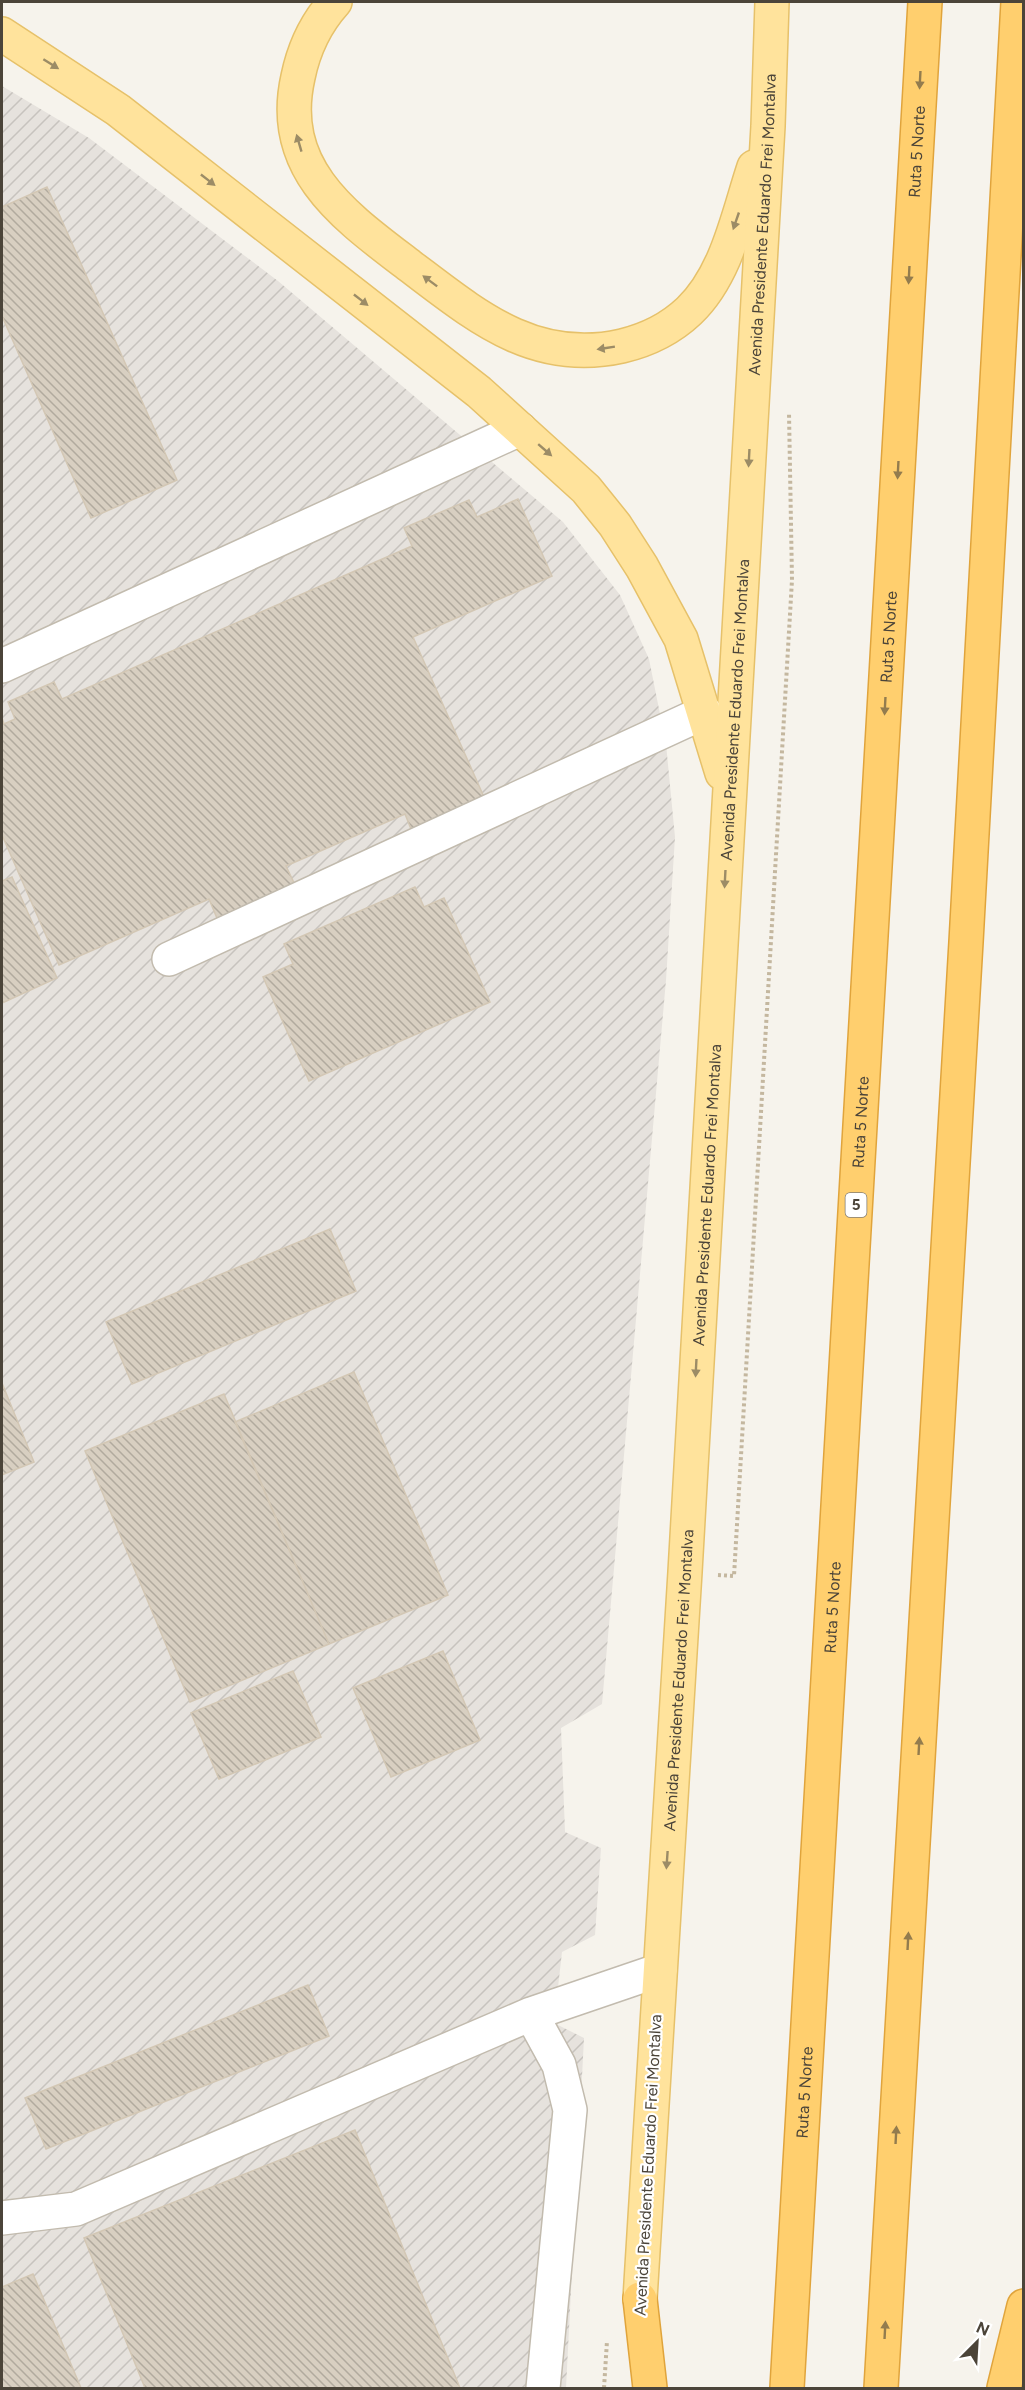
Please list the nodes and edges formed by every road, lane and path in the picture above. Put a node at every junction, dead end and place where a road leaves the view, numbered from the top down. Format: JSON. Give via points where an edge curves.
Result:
{"nodes":[{"id":1,"x":335,"y":2,"type":"edge"},
{"id":2,"x":772,"y":2,"type":"edge"},
{"id":3,"x":925,"y":2,"type":"edge"},
{"id":4,"x":1018,"y":2,"type":"edge"},
{"id":5,"x":2,"y":34,"type":"edge"},
{"id":6,"x":768,"y":126,"type":"junction"},
{"id":7,"x":789,"y":408,"type":"dead end"},
{"id":8,"x":520,"y":429,"type":"junction"},
{"id":9,"x":2,"y":666,"type":"edge"},
{"id":10,"x":705,"y":712,"type":"junction"},
{"id":11,"x":729,"y":800,"type":"junction"},
{"id":12,"x":169,"y":959,"type":"dead end"},
{"id":13,"x":734,"y":1576,"type":"dead end"},
{"id":14,"x":660,"y":1970,"type":"junction"},
{"id":15,"x":531,"y":2013,"type":"junction"},
{"id":16,"x":2,"y":2218,"type":"edge"},
{"id":17,"x":640,"y":2299,"type":"junction"},
{"id":18,"x":1023,"y":2306,"type":"edge"},
{"id":19,"x":543,"y":2388,"type":"edge"},
{"id":20,"x":634,"y":2388,"type":"edge"},
{"id":21,"x":650,"y":2388,"type":"edge"},
{"id":22,"x":787,"y":2388,"type":"edge"},
{"id":23,"x":881,"y":2388,"type":"edge"},
{"id":24,"x":1004,"y":2388,"type":"edge"}],
"edges":[{"from":6,"to":1,"type":"main road","one_way":true,"via":[[723,260],[708,289],[690,310],[666,329],[639,342],[609,349],[586,351],[530,343],[468,310],[373,237],[322,190],[306,165],[293,112],[296,86],[311,33]]},
{"from":2,"to":6,"type":"main road","name":"Avenida Presidente Eduardo Frei Montalva"},
{"from":3,"to":22,"type":"highway","name":"Ruta 5 Norte","number":"5","one_way":true},
{"from":23,"to":4,"type":"highway","one_way":true},
{"from":5,"to":8,"type":"main road","one_way":true,"via":[[118,110],[479,392]]},
{"from":6,"to":11,"type":"main road","name":"Avenida Presidente Eduardo Frei Montalva","one_way":true},
{"from":7,"to":13,"type":"path","via":[[792,580]]},
{"from":8,"to":9,"type":"street"},
{"from":8,"to":10,"type":"main road","one_way":true,"via":[[570,472],[615,525],[681,639]]},
{"from":10,"to":11,"type":"main road"},
{"from":10,"to":12,"type":"street"},
{"from":11,"to":14,"type":"main road","name":"Avenida Presidente Eduardo Frei Montalva","one_way":true},
{"from":14,"to":15,"type":"street"},
{"from":14,"to":17,"type":"main road","name":"Avenida Presidente Eduardo Frei Montalva"},
{"from":15,"to":16,"type":"street","via":[[76,2210]]},
{"from":15,"to":19,"type":"street","via":[[559,2065],[570,2110]]},
{"from":17,"to":20,"type":"street","name":"Avenida Presidente Eduardo Frei Montalva"},
{"from":17,"to":21,"type":"highway"},
{"from":18,"to":24,"type":"highway"}]}
